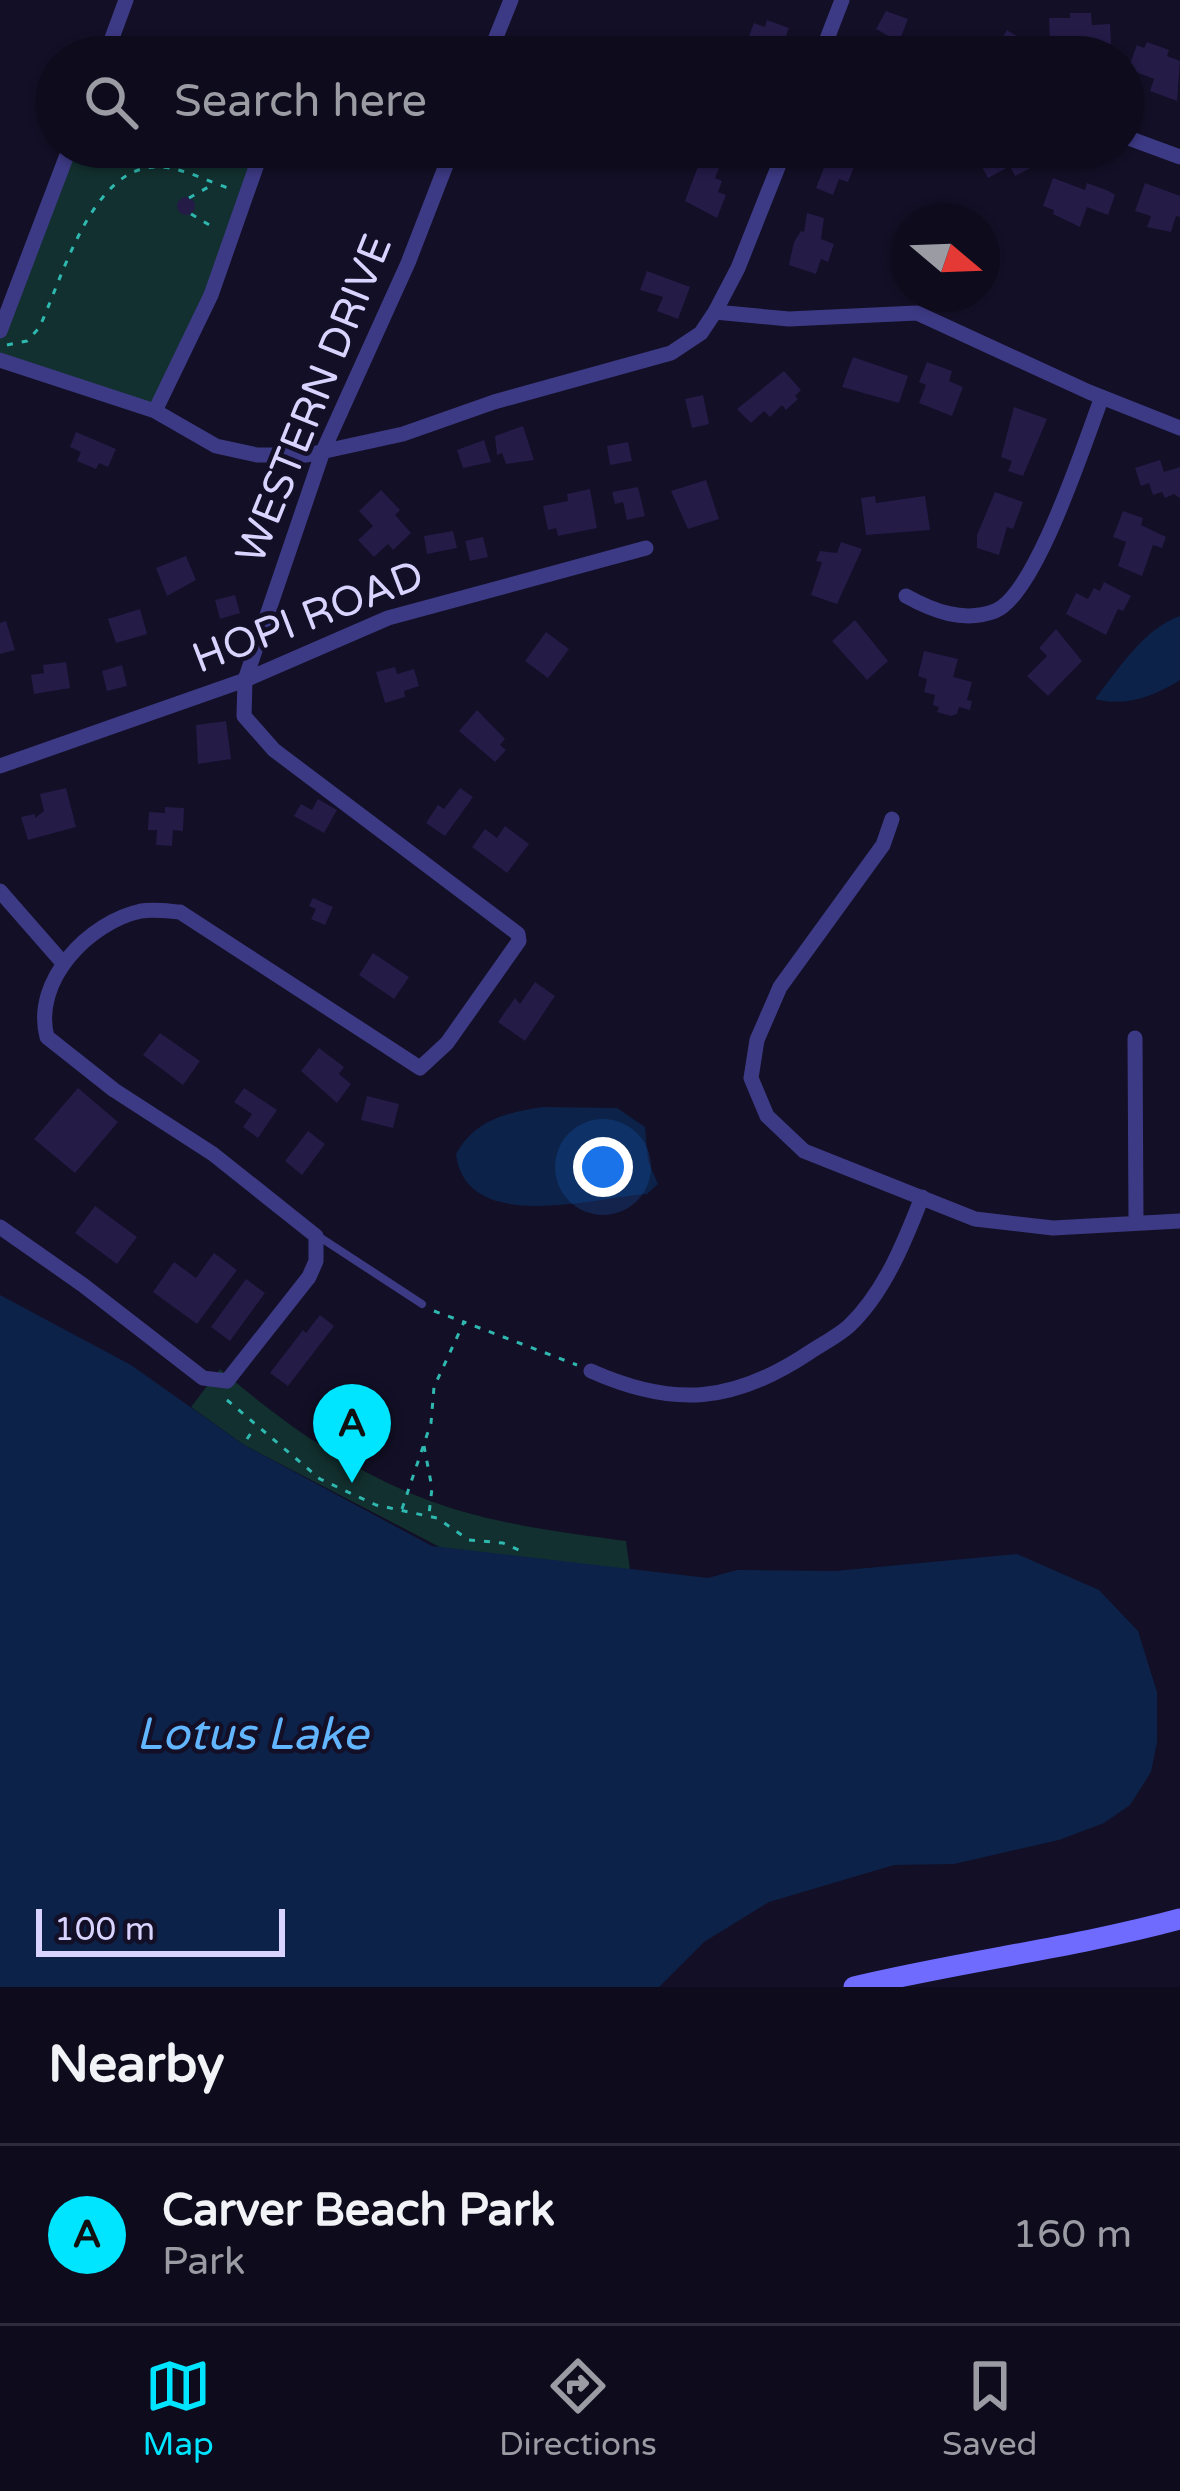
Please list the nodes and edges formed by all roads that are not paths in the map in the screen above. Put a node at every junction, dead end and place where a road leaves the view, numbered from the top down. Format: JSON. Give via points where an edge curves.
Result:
{"nodes":[{"id":1,"x":126,"y":0,"type":"edge"},
{"id":2,"x":511,"y":0,"type":"edge"},
{"id":3,"x":842,"y":0,"type":"edge"},
{"id":4,"x":113,"y":36,"type":"edge"},
{"id":5,"x":496,"y":36,"type":"edge"},
{"id":6,"x":828,"y":36,"type":"edge"},
{"id":7,"x":1144,"y":144,"type":"edge"},
{"id":8,"x":1180,"y":157,"type":"edge"},
{"id":9,"x":62,"y":168,"type":"edge"},
{"id":10,"x":256,"y":168,"type":"edge"},
{"id":11,"x":445,"y":168,"type":"edge"},
{"id":12,"x":778,"y":168,"type":"edge"},
{"id":13,"x":716,"y":312,"type":"junction"},
{"id":14,"x":0,"y":331,"type":"edge"},
{"id":15,"x":0,"y":360,"type":"edge"},
{"id":16,"x":1102,"y":397,"type":"junction"},
{"id":17,"x":154,"y":411,"type":"junction"},
{"id":18,"x":1180,"y":428,"type":"edge"},
{"id":19,"x":323,"y":452,"type":"junction"},
{"id":20,"x":646,"y":548,"type":"dead end"},
{"id":21,"x":906,"y":596,"type":"dead end"},
{"id":22,"x":245,"y":680,"type":"junction"},
{"id":23,"x":0,"y":766,"type":"edge"},
{"id":24,"x":892,"y":819,"type":"dead end"},
{"id":25,"x":0,"y":891,"type":"edge"},
{"id":26,"x":63,"y":963,"type":"junction"},
{"id":27,"x":1135,"y":1038,"type":"dead end"},
{"id":28,"x":922,"y":1197,"type":"junction"},
{"id":29,"x":1136,"y":1221,"type":"junction"},
{"id":30,"x":1180,"y":1221,"type":"edge"},
{"id":31,"x":0,"y":1227,"type":"edge"},
{"id":32,"x":316,"y":1236,"type":"junction"},
{"id":33,"x":422,"y":1304,"type":"road end"},
{"id":34,"x":591,"y":1371,"type":"road end"},
{"id":35,"x":1180,"y":1918,"type":"edge"},
{"id":36,"x":854,"y":1987,"type":"edge"}],
"edges":[{"from":1,"to":4,"type":"street"},
{"from":2,"to":5,"type":"street"},
{"from":3,"to":6,"type":"street"},
{"from":7,"to":8,"type":"street"},
{"from":9,"to":14,"type":"street"},
{"from":10,"to":17,"type":"street","via":[[211,295]]},
{"from":11,"to":19,"type":"street","name":"WESTERN DRIVE"},
{"from":12,"to":13,"type":"street"},
{"from":13,"to":16,"type":"street","via":[[789,319],[917,313]]},
{"from":13,"to":19,"type":"street","via":[[670,353]]},
{"from":15,"to":17,"type":"street"},
{"from":16,"to":18,"type":"street"},
{"from":16,"to":21,"type":"street","via":[[1020,591],[976,615],[933,610]]},
{"from":17,"to":19,"type":"street","via":[[216,446]]},
{"from":19,"to":22,"type":"street","name":"WESTERN DRIVE"},
{"from":20,"to":22,"type":"street","name":"HOPI ROAD","via":[[388,618]]},
{"from":22,"to":23,"type":"street","name":"HOPI ROAD"},
{"from":22,"to":26,"type":"street","via":[[244,716],[274,750],[519,941],[420,1068],[180,912],[144,910],[109,923]]},
{"from":24,"to":28,"type":"street","via":[[884,845],[780,987],[751,1078],[767,1116],[804,1151]]},
{"from":25,"to":26,"type":"street"},
{"from":26,"to":32,"type":"street","via":[[49,990],[47,1037]]},
{"from":27,"to":29,"type":"street"},
{"from":28,"to":29,"type":"street","via":[[975,1219],[1053,1228]]},
{"from":28,"to":34,"type":"street","via":[[849,1327],[748,1388],[704,1396],[654,1391]]},
{"from":29,"to":30,"type":"street"},
{"from":31,"to":32,"type":"street","via":[[203,1378],[224,1381],[309,1277]]},
{"from":32,"to":33,"type":"lane"},
{"from":35,"to":36,"type":"street"}]}
